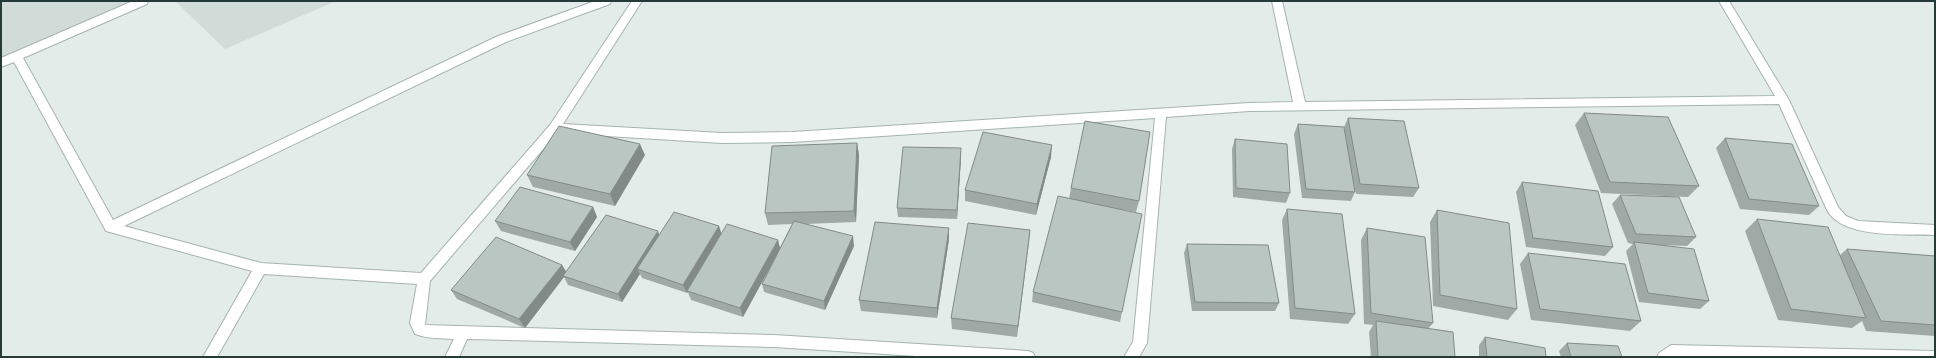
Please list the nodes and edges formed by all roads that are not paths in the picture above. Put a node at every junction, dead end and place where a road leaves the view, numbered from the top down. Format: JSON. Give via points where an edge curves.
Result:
{"nodes":[{"id":1,"x":143,"y":1,"type":"edge"},
{"id":2,"x":606,"y":1,"type":"edge"},
{"id":3,"x":637,"y":1,"type":"edge"},
{"id":4,"x":1277,"y":1,"type":"edge"},
{"id":5,"x":1724,"y":1,"type":"edge"},
{"id":6,"x":17,"y":57,"type":"junction"},
{"id":7,"x":1,"y":63,"type":"edge"},
{"id":8,"x":1783,"y":100,"type":"junction"},
{"id":9,"x":1300,"y":107,"type":"junction"},
{"id":10,"x":1161,"y":114,"type":"junction"},
{"id":11,"x":554,"y":128,"type":"junction"},
{"id":12,"x":110,"y":227,"type":"junction"},
{"id":13,"x":1935,"y":230,"type":"edge"},
{"id":14,"x":261,"y":268,"type":"junction"},
{"id":15,"x":424,"y":279,"type":"junction"},
{"id":16,"x":463,"y":333,"type":"junction"},
{"id":17,"x":210,"y":357,"type":"edge"},
{"id":18,"x":452,"y":357,"type":"edge"},
{"id":19,"x":1028,"y":357,"type":"edge"},
{"id":20,"x":1131,"y":357,"type":"edge"},
{"id":21,"x":1664,"y":357,"type":"edge"},
{"id":22,"x":1935,"y":357,"type":"edge"}],
"edges":[{"from":1,"to":6,"type":"street"},
{"from":2,"to":12,"type":"street","via":[[502,39]]},
{"from":3,"to":11,"type":"street"},
{"from":4,"to":9,"type":"street"},
{"from":5,"to":8,"type":"street"},
{"from":6,"to":7,"type":"street"},
{"from":6,"to":12,"type":"street"},
{"from":8,"to":9,"type":"street"},
{"from":8,"to":13,"type":"street","via":[[1833,210],[1842,220],[1857,226]]},
{"from":9,"to":10,"type":"street"},
{"from":10,"to":11,"type":"street","via":[[792,137],[722,138]]},
{"from":10,"to":20,"type":"street","via":[[1140,343]]},
{"from":11,"to":15,"type":"street"},
{"from":12,"to":14,"type":"street"},
{"from":14,"to":15,"type":"street"},
{"from":14,"to":17,"type":"street"},
{"from":15,"to":16,"type":"street","via":[[417,323],[420,330]]},
{"from":16,"to":18,"type":"street"},
{"from":16,"to":19,"type":"street","via":[[774,341]]},
{"from":21,"to":22,"type":"street","via":[[1671,351]]}]}
